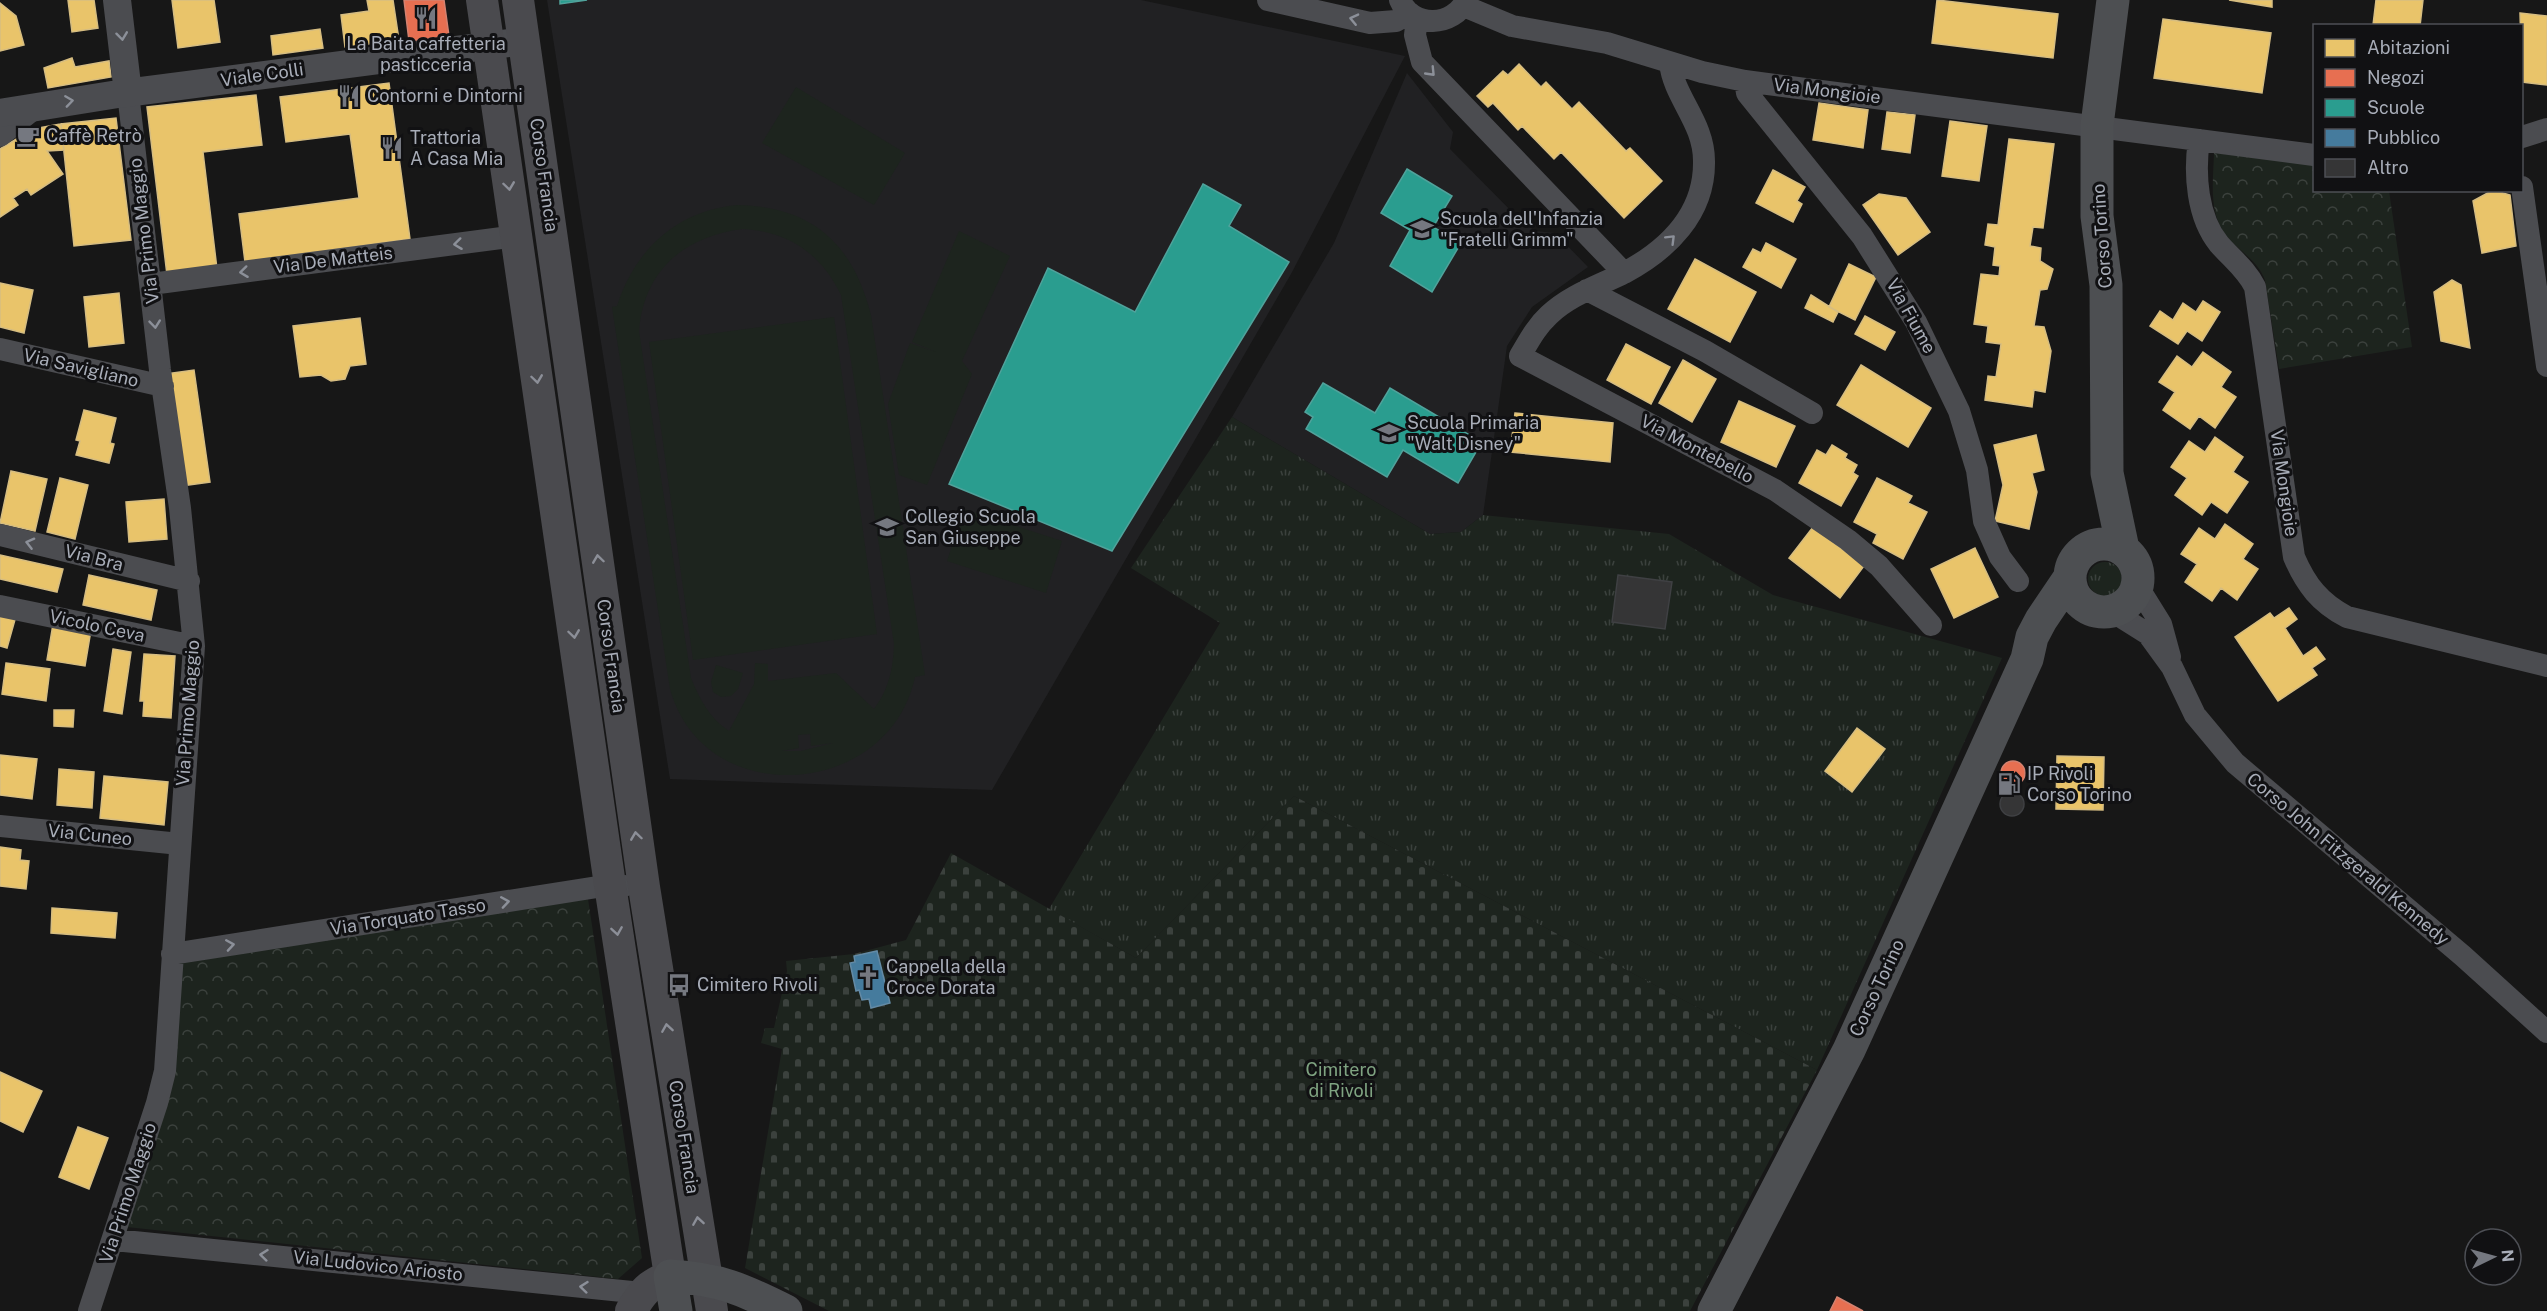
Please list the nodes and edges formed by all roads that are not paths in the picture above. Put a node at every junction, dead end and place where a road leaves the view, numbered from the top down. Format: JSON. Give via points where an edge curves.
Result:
{"nodes":[{"id":1,"x":117,"y":0,"type":"edge"},
{"id":2,"x":482,"y":0,"type":"edge"},
{"id":3,"x":518,"y":0,"type":"edge"},
{"id":4,"x":1268,"y":0,"type":"edge"},
{"id":5,"x":2113,"y":0,"type":"edge"},
{"id":6,"x":1465,"y":3,"type":"edge"},
{"id":7,"x":1409,"y":10,"type":"edge"},
{"id":8,"x":525,"y":41,"type":"junction"},
{"id":9,"x":489,"y":45,"type":"junction"},
{"id":10,"x":1670,"y":63,"type":"junction"},
{"id":11,"x":1745,"y":81,"type":"junction"},
{"id":12,"x":128,"y":93,"type":"junction"},
{"id":13,"x":39,"y":105,"type":"junction"},
{"id":14,"x":0,"y":113,"type":"edge"},
{"id":15,"x":2097,"y":125,"type":"junction"},
{"id":16,"x":2547,"y":129,"type":"edge"},
{"id":17,"x":0,"y":136,"type":"edge"},
{"id":18,"x":2523,"y":137,"type":"edge"},
{"id":19,"x":2199,"y":140,"type":"junction"},
{"id":20,"x":2313,"y":155,"type":"edge"},
{"id":21,"x":2523,"y":192,"type":"edge"},
{"id":22,"x":516,"y":236,"type":"junction"},
{"id":23,"x":1624,"y":273,"type":"junction"},
{"id":24,"x":151,"y":284,"type":"junction"},
{"id":25,"x":1587,"y":290,"type":"junction"},
{"id":26,"x":0,"y":349,"type":"edge"},
{"id":27,"x":2547,"y":366,"type":"edge"},
{"id":28,"x":163,"y":386,"type":"junction"},
{"id":29,"x":1812,"y":413,"type":"dead end"},
{"id":30,"x":2107,"y":473,"type":"junction"},
{"id":31,"x":0,"y":535,"type":"edge"},
{"id":32,"x":2089,"y":547,"type":"junction"},
{"id":33,"x":2123,"y":549,"type":"junction"},
{"id":34,"x":2070,"y":577,"type":"junction"},
{"id":35,"x":189,"y":581,"type":"junction"},
{"id":36,"x":2018,"y":581,"type":"dead end"},
{"id":37,"x":2138,"y":587,"type":"junction"},
{"id":38,"x":0,"y":606,"type":"edge"},
{"id":39,"x":2103,"y":611,"type":"junction"},
{"id":40,"x":1931,"y":625,"type":"dead end"},
{"id":41,"x":194,"y":646,"type":"junction"},
{"id":42,"x":2027,"y":659,"type":"junction"},
{"id":43,"x":2547,"y":666,"type":"edge"},
{"id":44,"x":2172,"y":667,"type":"junction"},
{"id":45,"x":0,"y":826,"type":"edge"},
{"id":46,"x":180,"y":844,"type":"junction"},
{"id":47,"x":610,"y":885,"type":"junction"},
{"id":48,"x":644,"y":887,"type":"junction"},
{"id":49,"x":172,"y":954,"type":"junction"},
{"id":50,"x":2547,"y":1032,"type":"edge"},
{"id":51,"x":114,"y":1240,"type":"junction"},
{"id":52,"x":670,"y":1276,"type":"junction"},
{"id":53,"x":707,"y":1278,"type":"junction"},
{"id":54,"x":637,"y":1302,"type":"edge"},
{"id":55,"x":89,"y":1311,"type":"edge"},
{"id":56,"x":676,"y":1311,"type":"edge"},
{"id":57,"x":712,"y":1311,"type":"edge"},
{"id":58,"x":786,"y":1311,"type":"edge"},
{"id":59,"x":1714,"y":1311,"type":"edge"}],
"edges":[{"from":1,"to":12,"type":"street","name":"Via Primo Maggio","one_way":true},
{"from":2,"to":9,"type":"main road","name":"Corso Francia"},
{"from":3,"to":8,"type":"main road","name":"Corso Francia"},
{"from":7,"to":4,"type":"street","one_way":true,"via":[[1396,21],[1370,23]]},
{"from":5,"to":15,"type":"main road","name":"Corso Torino"},
{"from":6,"to":7,"type":"street","via":[[1447,19],[1436,22]]},
{"from":6,"to":10,"type":"street","name":"Via Mongioie","via":[[1512,26],[1607,43]]},
{"from":7,"to":23,"type":"street","one_way":true,"via":[[1422,62]]},
{"from":8,"to":9,"type":"street","name":"Viale Colli"},
{"from":48,"to":8,"type":"main road","name":"Corso Francia","one_way":true},
{"from":9,"to":12,"type":"street","name":"Viale Colli"},
{"from":9,"to":22,"type":"main road","name":"Corso Francia","one_way":true},
{"from":10,"to":11,"type":"street","name":"Via Mongioie"},
{"from":23,"to":10,"type":"street","name":"Via Montebello","one_way":true,"via":[[1667,244],[1683,227],[1694,210],[1701,185],[1704,160],[1700,137],[1672,78]]},
{"from":11,"to":15,"type":"street","name":"Via Mongioie"},
{"from":11,"to":36,"type":"street","name":"Via Fiume","via":[[1746,93],[1862,236],[1916,322],[1959,411],[1977,470],[1984,521],[2000,557]]},
{"from":13,"to":12,"type":"street","name":"Viale Colli","one_way":true},
{"from":12,"to":24,"type":"street","name":"Via Primo Maggio"},
{"from":13,"to":14,"type":"street","name":"Viale Colli"},
{"from":13,"to":17,"type":"street"},
{"from":15,"to":19,"type":"street","name":"Via Mongioie"},
{"from":15,"to":30,"type":"main road","name":"Corso Torino","via":[[2097,216],[2106,285]]},
{"from":16,"to":18,"type":"street"},
{"from":19,"to":20,"type":"street","name":"Via Mongioie"},
{"from":19,"to":43,"type":"street","name":"Via Mongioie","via":[[2198,181],[2204,219],[2211,233],[2248,272],[2255,287],[2294,557],[2313,592],[2328,608],[2347,617]]},
{"from":21,"to":27,"type":"street"},
{"from":22,"to":24,"type":"street","name":"Via De Matteis","one_way":true},
{"from":22,"to":47,"type":"main road","name":"Corso Francia","one_way":true},
{"from":23,"to":25,"type":"street","name":"Via Montebello"},
{"from":24,"to":28,"type":"street","name":"Via Primo Maggio","one_way":true},
{"from":25,"to":29,"type":"street","via":[[1705,351]]},
{"from":25,"to":40,"type":"street","name":"Via Montebello","via":[[1549,314],[1520,356],[1775,490],[1879,566]]},
{"from":26,"to":28,"type":"street","name":"Via Savigliano"},
{"from":28,"to":35,"type":"street","name":"Via Primo Maggio"},
{"from":30,"to":32,"type":"main road","name":"Corso Torino"},
{"from":30,"to":33,"type":"main road","name":"Corso Torino"},
{"from":35,"to":31,"type":"street","name":"Via Bra","one_way":true},
{"from":32,"to":33,"type":"main road","via":[[2106,543]]},
{"from":32,"to":34,"type":"main road","via":[[2075,560]]},
{"from":33,"to":37,"type":"main road","via":[[2137,567]]},
{"from":34,"to":39,"type":"main road","via":[[2076,598]]},
{"from":34,"to":42,"type":"main road","name":"Corso Torino","via":[[2032,637]]},
{"from":35,"to":41,"type":"street","name":"Via Primo Maggio"},
{"from":37,"to":39,"type":"main road","via":[[2131,600]]},
{"from":37,"to":44,"type":"street","name":"Corso John Fitzgerald Kennedy","via":[[2162,624]]},
{"from":38,"to":41,"type":"street","name":"Vicolo Ceva"},
{"from":39,"to":42,"type":"main road","name":"Corso Torino","via":[[2072,621]]},
{"from":39,"to":44,"type":"street","name":"Corso John Fitzgerald Kennedy","via":[[2148,634]]},
{"from":41,"to":46,"type":"street","name":"Via Primo Maggio"},
{"from":42,"to":59,"type":"main road","name":"Corso Torino","via":[[1849,1050]]},
{"from":44,"to":50,"type":"street","name":"Corso John Fitzgerald Kennedy","via":[[2195,715],[2235,763]]},
{"from":45,"to":46,"type":"street","name":"Via Cuneo"},
{"from":46,"to":49,"type":"street","name":"Via Primo Maggio"},
{"from":47,"to":48,"type":"street","name":"Via Torquato Tasso"},
{"from":49,"to":47,"type":"street","name":"Via Torquato Tasso","one_way":true},
{"from":47,"to":52,"type":"main road","name":"Corso Francia","one_way":true},
{"from":53,"to":48,"type":"main road","name":"Corso Francia","one_way":true},
{"from":49,"to":51,"type":"street","name":"Via Primo Maggio","via":[[165,1071]]},
{"from":54,"to":51,"type":"street","name":"Via Ludovico Ariosto","one_way":true},
{"from":51,"to":55,"type":"street","name":"Via Primo Maggio"},
{"from":52,"to":53,"type":"main road"},
{"from":52,"to":54,"type":"main road","via":[[652,1283]]},
{"from":52,"to":56,"type":"main road","name":"Corso Francia"},
{"from":53,"to":57,"type":"main road","name":"Corso Francia"},
{"from":53,"to":58,"type":"main road","via":[[739,1287]]}]}
